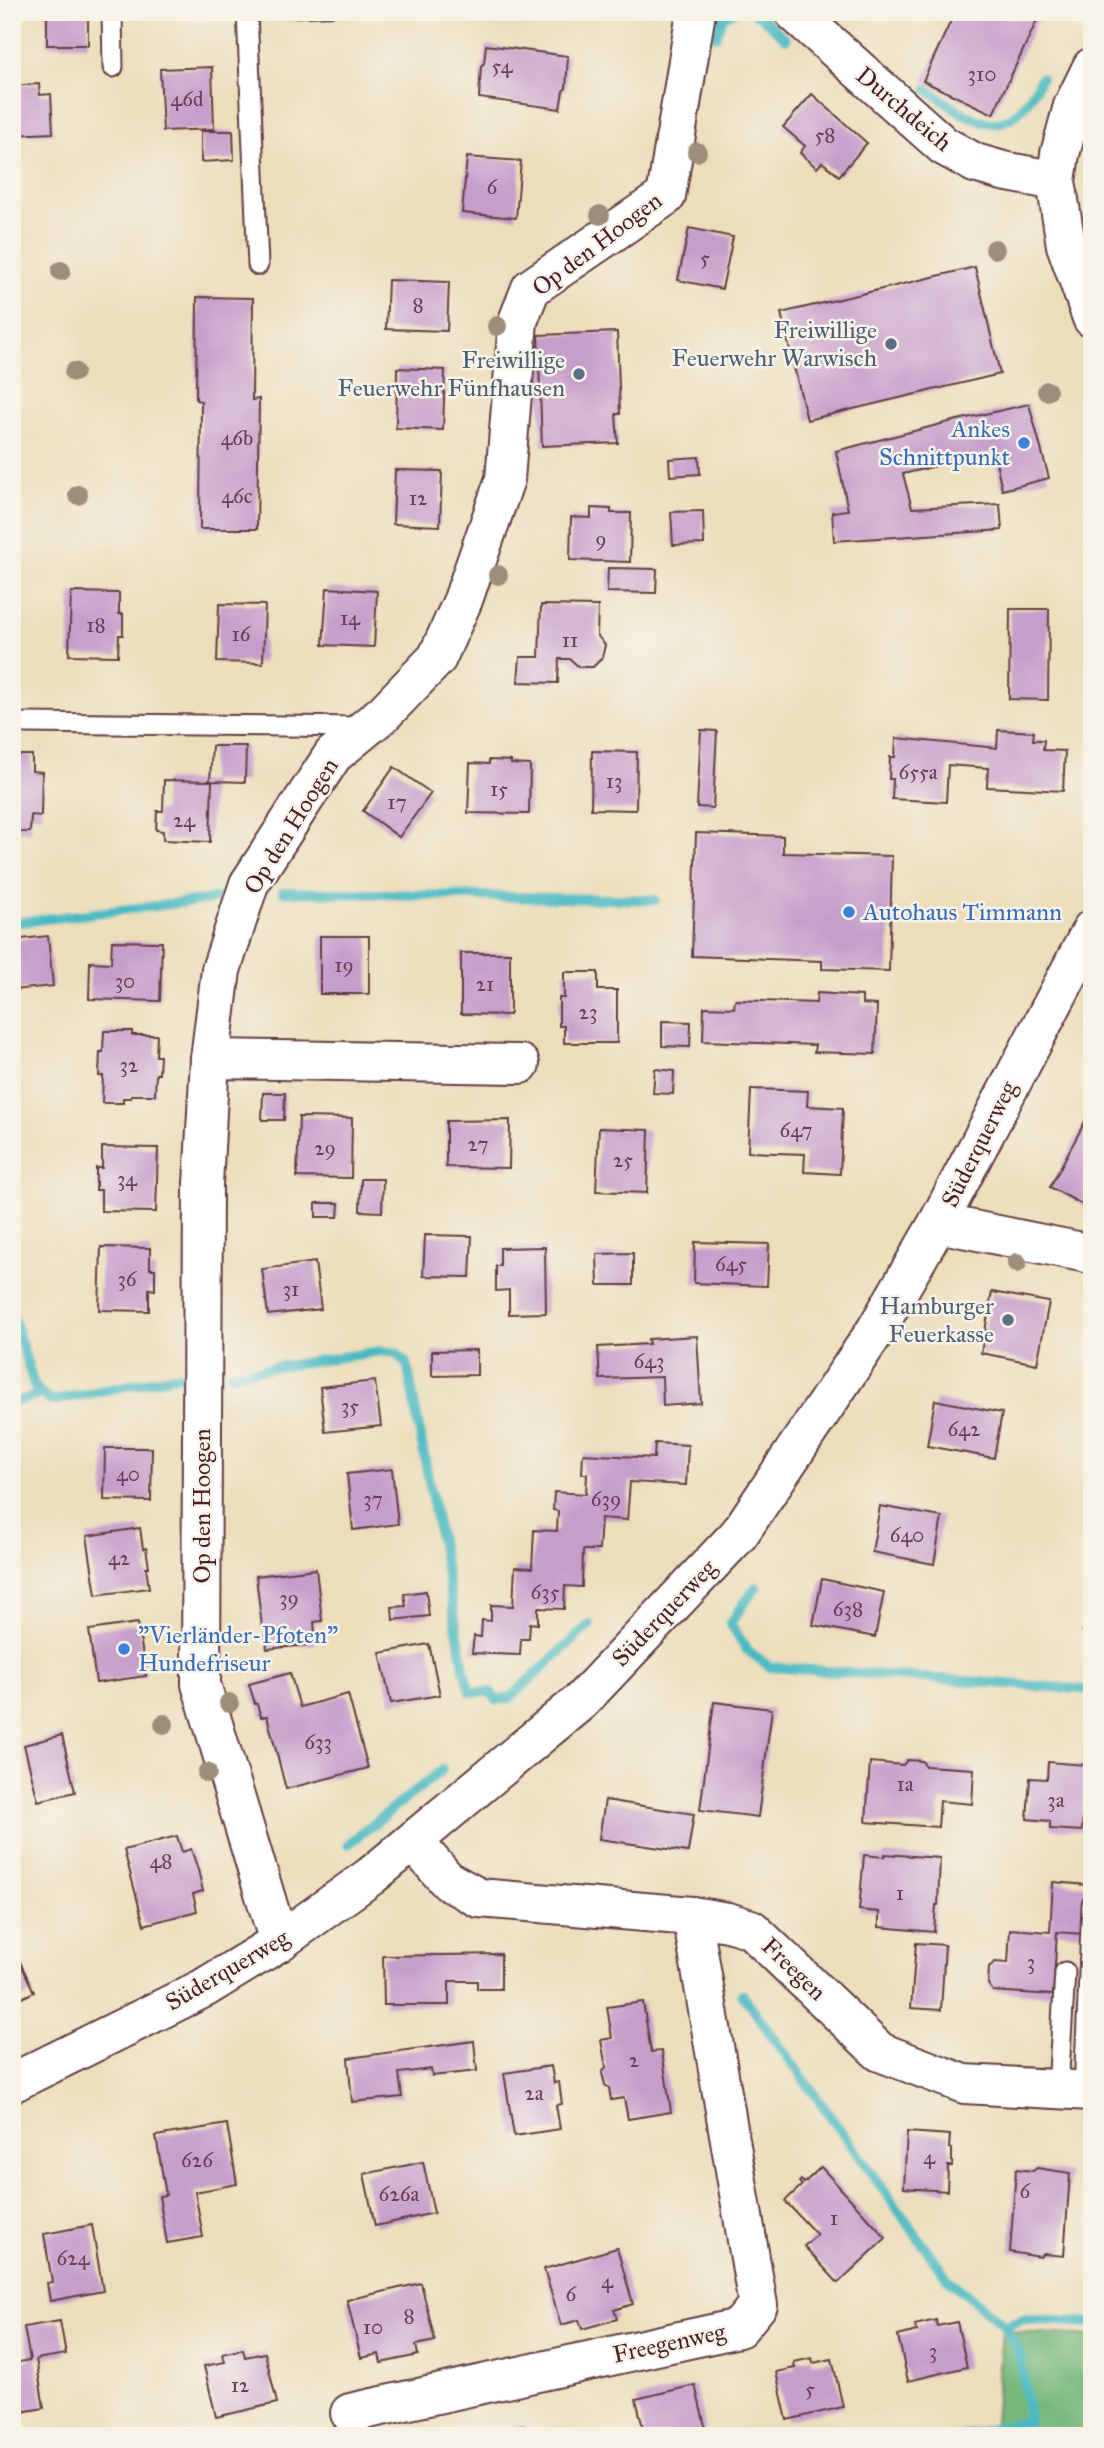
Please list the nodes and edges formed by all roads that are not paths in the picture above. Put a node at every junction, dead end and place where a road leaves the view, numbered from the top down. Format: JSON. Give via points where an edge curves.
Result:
{"nodes":[{"id":1,"x":112,"y":12,"type":"edge"},
{"id":2,"x":247,"y":12,"type":"edge"},
{"id":3,"x":696,"y":12,"type":"edge"},
{"id":4,"x":793,"y":12,"type":"edge"},
{"id":5,"x":113,"y":67,"type":"dead end"},
{"id":6,"x":1092,"y":67,"type":"edge"},
{"id":7,"x":1056,"y":181,"type":"junction"},
{"id":8,"x":258,"y":265,"type":"dead end"},
{"id":9,"x":1092,"y":318,"type":"edge"},
{"id":10,"x":24,"y":723,"type":"dead end"},
{"id":11,"x":367,"y":727,"type":"junction"},
{"id":12,"x":1092,"y":929,"type":"edge"},
{"id":13,"x":210,"y":1059,"type":"junction"},
{"id":14,"x":520,"y":1064,"type":"dead end"},
{"id":15,"x":938,"y":1223,"type":"junction"},
{"id":16,"x":1092,"y":1254,"type":"edge"},
{"id":17,"x":413,"y":1841,"type":"junction"},
{"id":18,"x":1092,"y":1905,"type":"edge"},
{"id":19,"x":692,"y":1916,"type":"junction"},
{"id":20,"x":279,"y":1942,"type":"junction"},
{"id":21,"x":1065,"y":1972,"type":"dead end"},
{"id":22,"x":12,"y":2083,"type":"edge"},
{"id":23,"x":1078,"y":2091,"type":"edge"},
{"id":24,"x":351,"y":2413,"type":"dead end"}],
"edges":[{"from":1,"to":5,"type":"lane"},
{"from":2,"to":8,"type":"lane"},
{"from":3,"to":11,"type":"street","name":"Op den Hoogen","via":[[666,196],[531,288],[518,321],[505,479],[464,600],[437,658]]},
{"from":4,"to":7,"type":"street","name":"Durchdeich","via":[[944,146],[975,163]]},
{"from":6,"to":7,"type":"street","via":[[1073,106]]},
{"from":7,"to":9,"type":"street","via":[[1066,245]]},
{"from":10,"to":11,"type":"lane","name":"Op den Hoogen"},
{"from":11,"to":13,"type":"street","name":"Op den Hoogen","via":[[333,755],[249,884],[221,970]]},
{"from":12,"to":15,"type":"street","name":"Süderquerweg"},
{"from":13,"to":14,"type":"street"},
{"from":13,"to":20,"type":"street","name":"Op den Hoogen","via":[[203,1184],[201,1684]]},
{"from":15,"to":16,"type":"street"},
{"from":15,"to":17,"type":"street","name":"Süderquerweg","via":[[876,1330],[739,1534],[580,1701]]},
{"from":17,"to":19,"type":"street","name":"Freegen","via":[[447,1881],[479,1898]]},
{"from":17,"to":20,"type":"street","name":"Süderquerweg"},
{"from":18,"to":23,"type":"lane"},
{"from":19,"to":23,"type":"street","name":"Freegen","via":[[751,1929],[880,2052],[964,2084]]},
{"from":19,"to":24,"type":"street","name":"Freegenweg","via":[[758,2305],[739,2328]]},
{"from":20,"to":22,"type":"street","name":"Süderquerweg","via":[[204,1988]]},
{"from":21,"to":23,"type":"lane"}]}
